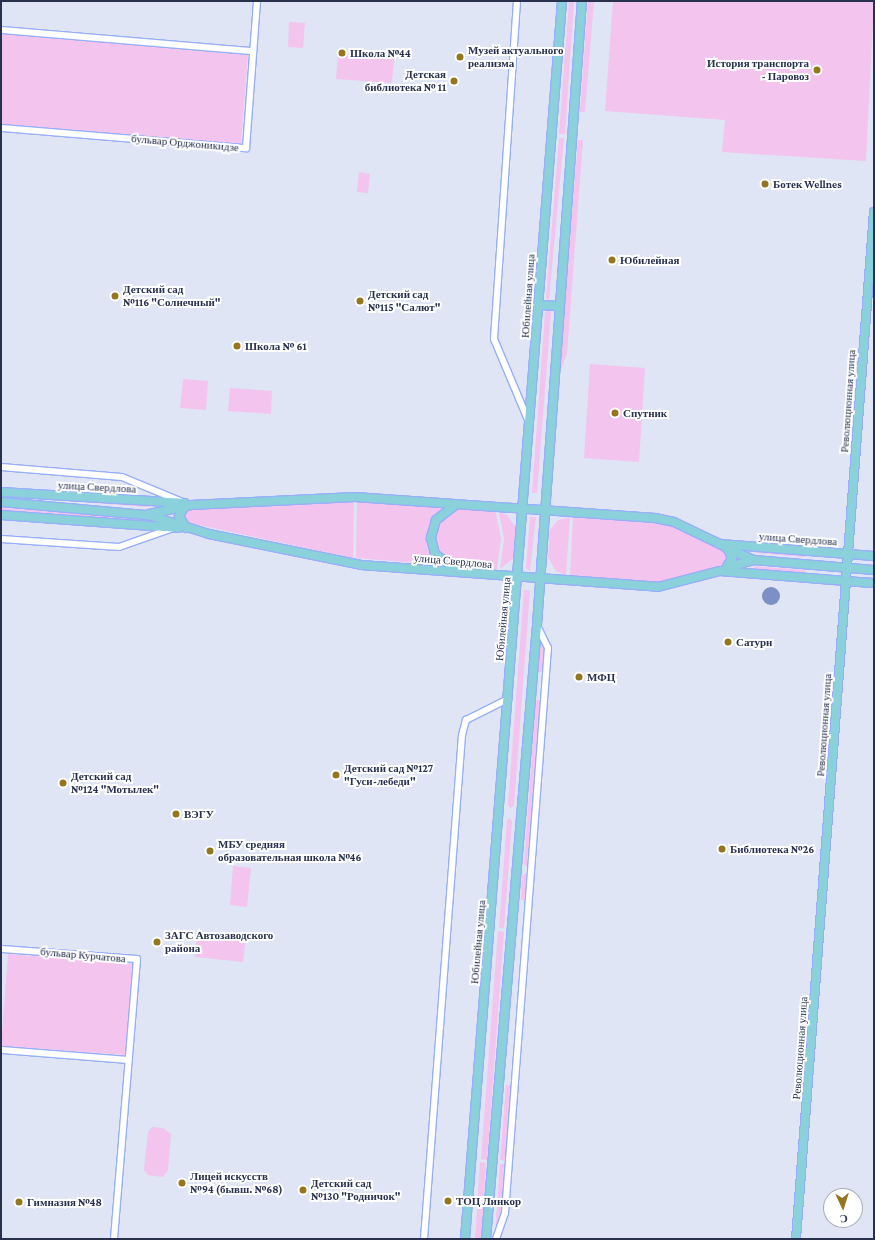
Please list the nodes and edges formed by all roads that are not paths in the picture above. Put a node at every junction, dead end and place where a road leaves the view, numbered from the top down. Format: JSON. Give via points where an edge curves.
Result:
{"nodes":[{"id":1,"x":257,"y":1,"type":"edge"},
{"id":2,"x":517,"y":1,"type":"edge"},
{"id":3,"x":562,"y":1,"type":"edge"},
{"id":4,"x":582,"y":1,"type":"edge"},
{"id":5,"x":1,"y":30,"type":"edge"},
{"id":6,"x":253,"y":51,"type":"junction"},
{"id":7,"x":1,"y":128,"type":"edge"},
{"id":8,"x":874,"y":212,"type":"edge"},
{"id":9,"x":873,"y":248,"type":"edge"},
{"id":10,"x":539,"y":305,"type":"junction"},
{"id":11,"x":560,"y":306,"type":"junction"},
{"id":12,"x":530,"y":423,"type":"junction"},
{"id":13,"x":1,"y":467,"type":"edge"},
{"id":14,"x":1,"y":492,"type":"edge"},
{"id":15,"x":1,"y":502,"type":"edge"},
{"id":16,"x":187,"y":505,"type":"junction"},
{"id":17,"x":461,"y":505,"type":"junction"},
{"id":18,"x":524,"y":510,"type":"junction"},
{"id":19,"x":546,"y":511,"type":"junction"},
{"id":20,"x":148,"y":514,"type":"junction"},
{"id":21,"x":1,"y":515,"type":"edge"},
{"id":22,"x":173,"y":528,"type":"junction"},
{"id":23,"x":186,"y":528,"type":"junction"},
{"id":24,"x":1,"y":539,"type":"edge"},
{"id":25,"x":720,"y":544,"type":"junction"},
{"id":26,"x":728,"y":549,"type":"junction"},
{"id":27,"x":848,"y":554,"type":"junction"},
{"id":28,"x":874,"y":556,"type":"edge"},
{"id":29,"x":754,"y":560,"type":"junction"},
{"id":30,"x":728,"y":567,"type":"junction"},
{"id":31,"x":847,"y":568,"type":"junction"},
{"id":32,"x":874,"y":570,"type":"edge"},
{"id":33,"x":720,"y":571,"type":"junction"},
{"id":34,"x":460,"y":573,"type":"junction"},
{"id":35,"x":517,"y":577,"type":"junction"},
{"id":36,"x":540,"y":579,"type":"junction"},
{"id":37,"x":846,"y":580,"type":"junction"},
{"id":38,"x":874,"y":583,"type":"edge"},
{"id":39,"x":537,"y":625,"type":"junction"},
{"id":40,"x":508,"y":699,"type":"junction"},
{"id":41,"x":1,"y":949,"type":"edge"},
{"id":42,"x":1,"y":1050,"type":"edge"},
{"id":43,"x":128,"y":1060,"type":"junction"},
{"id":44,"x":114,"y":1239,"type":"edge"},
{"id":45,"x":424,"y":1239,"type":"edge"},
{"id":46,"x":465,"y":1239,"type":"edge"},
{"id":47,"x":486,"y":1239,"type":"edge"},
{"id":48,"x":496,"y":1239,"type":"edge"},
{"id":49,"x":796,"y":1239,"type":"edge"}],
"edges":[{"from":1,"to":6,"type":"street","name":"бульвар Орджоникидзе"},
{"from":2,"to":12,"type":"street","via":[[494,339]]},
{"from":3,"to":10,"type":"main road","name":"Юбилейная улица"},
{"from":4,"to":11,"type":"main road"},
{"from":5,"to":6,"type":"street"},
{"from":6,"to":7,"type":"street","name":"бульвар Орджоникидзе","via":[[246,148]]},
{"from":8,"to":9,"type":"main road","name":"Революционная улица"},
{"from":9,"to":27,"type":"main road","name":"Революционная улица"},
{"from":10,"to":11,"type":"main road"},
{"from":10,"to":12,"type":"main road","name":"Юбилейная улица"},
{"from":11,"to":19,"type":"main road"},
{"from":12,"to":18,"type":"main road","name":"Юбилейная улица"},
{"from":13,"to":16,"type":"street","via":[[122,477]]},
{"from":14,"to":16,"type":"main road","name":"улица Свердлова"},
{"from":15,"to":20,"type":"main road","name":"улица Свердлова"},
{"from":16,"to":17,"type":"main road","name":"улица Свердлова","via":[[355,497]]},
{"from":16,"to":20,"type":"main road","name":"улица Свердлова"},
{"from":16,"to":23,"type":"main road","via":[[179,516]]},
{"from":17,"to":18,"type":"main road","name":"улица Свердлова"},
{"from":17,"to":34,"type":"main road","via":[[441,513],[431,538],[441,562]]},
{"from":18,"to":19,"type":"main road","name":"улица Свердлова"},
{"from":18,"to":35,"type":"main road","name":"Юбилейная улица"},
{"from":19,"to":25,"type":"main road","name":"улица Свердлова","via":[[664,520]]},
{"from":19,"to":36,"type":"main road"},
{"from":20,"to":23,"type":"main road","name":"улица Свердлова"},
{"from":21,"to":22,"type":"main road","name":"улица Свердлова"},
{"from":22,"to":23,"type":"main road","name":"улица Свердлова"},
{"from":22,"to":24,"type":"street","via":[[141,542],[119,547]]},
{"from":23,"to":34,"type":"main road","name":"улица Свердлова","via":[[361,565]]},
{"from":25,"to":26,"type":"main road","name":"улица Свердлова"},
{"from":25,"to":27,"type":"main road","name":"улица Свердлова"},
{"from":26,"to":29,"type":"main road","name":"улица Свердлова"},
{"from":26,"to":30,"type":"main road","via":[[732,558]]},
{"from":27,"to":28,"type":"main road","name":"улица Свердлова"},
{"from":27,"to":31,"type":"main road","name":"Революционная улица"},
{"from":29,"to":30,"type":"main road","name":"улица Свердлова"},
{"from":29,"to":31,"type":"main road","name":"улица Свердлова"},
{"from":30,"to":33,"type":"main road","name":"улица Свердлова"},
{"from":31,"to":32,"type":"main road","name":"улица Свердлова"},
{"from":31,"to":37,"type":"main road","name":"Революционная улица"},
{"from":33,"to":36,"type":"main road","name":"улица Свердлова","via":[[658,587]]},
{"from":33,"to":37,"type":"main road","name":"улица Свердлова"},
{"from":34,"to":35,"type":"main road","name":"улица Свердлова"},
{"from":35,"to":36,"type":"main road","name":"улица Свердлова"},
{"from":35,"to":40,"type":"main road","name":"Юбилейная улица"},
{"from":36,"to":39,"type":"main road"},
{"from":37,"to":38,"type":"main road","name":"улица Свердлова"},
{"from":37,"to":49,"type":"main road","name":"Революционная улица"},
{"from":39,"to":47,"type":"main road"},
{"from":39,"to":48,"type":"street","via":[[548,648],[505,1213]]},
{"from":40,"to":45,"type":"street","via":[[466,720],[462,735]]},
{"from":40,"to":46,"type":"main road","name":"Юбилейная улица"},
{"from":41,"to":43,"type":"street","name":"бульвар Курчатова","via":[[137,960]]},
{"from":42,"to":43,"type":"street"},
{"from":43,"to":44,"type":"street","name":"бульвар Курчатова"}]}
